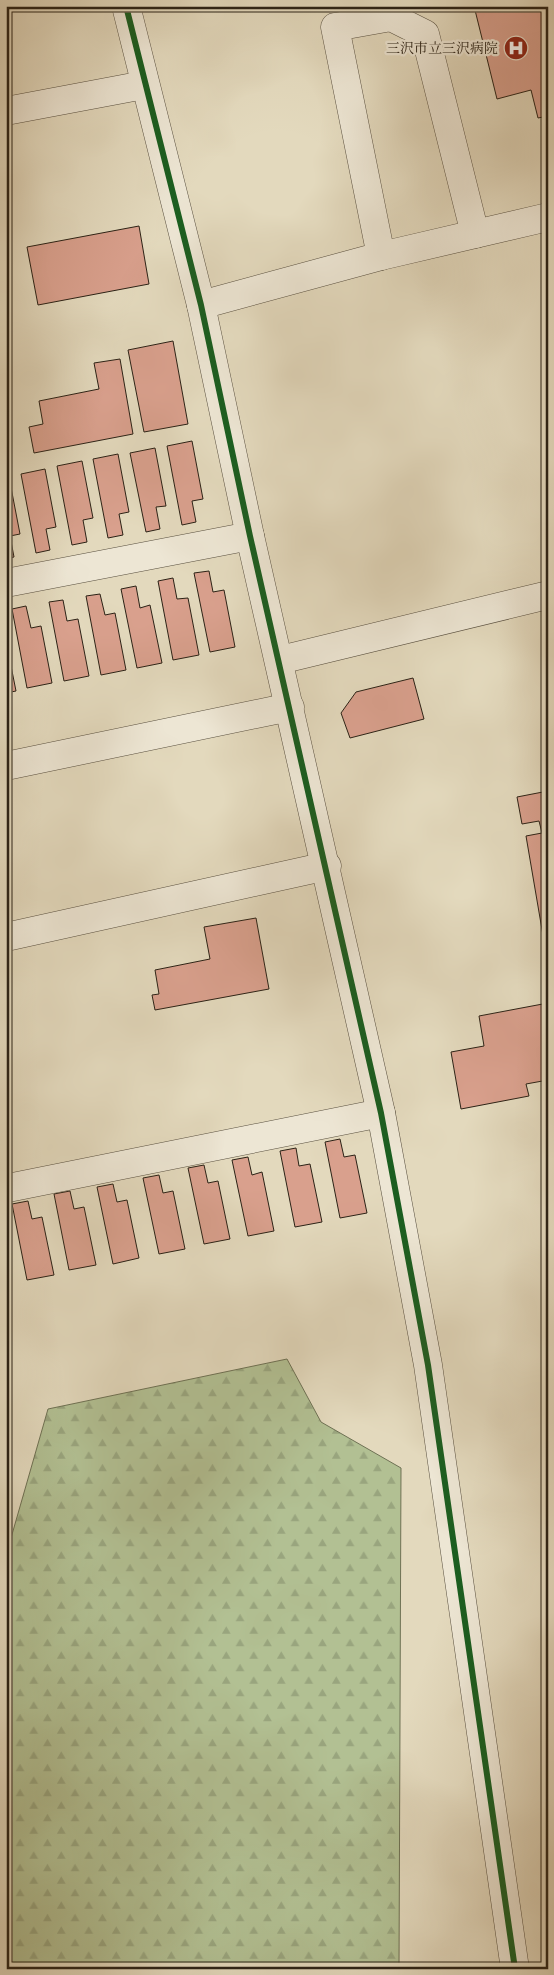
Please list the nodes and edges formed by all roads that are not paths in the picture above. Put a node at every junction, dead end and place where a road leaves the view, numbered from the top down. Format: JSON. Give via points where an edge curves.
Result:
{"nodes":[{"id":1,"x":126,"y":6,"type":"edge"},
{"id":2,"x":332,"y":17,"type":"edge"},
{"id":3,"x":144,"y":85,"type":"junction"},
{"id":4,"x":6,"y":111,"type":"edge"},
{"id":5,"x":548,"y":217,"type":"edge"},
{"id":6,"x":475,"y":234,"type":"junction"},
{"id":7,"x":381,"y":256,"type":"junction"},
{"id":8,"x":200,"y":305,"type":"junction"},
{"id":9,"x":250,"y":536,"type":"junction"},
{"id":10,"x":6,"y":583,"type":"edge"},
{"id":11,"x":548,"y":595,"type":"edge"},
{"id":12,"x":280,"y":660,"type":"junction"},
{"id":13,"x":290,"y":707,"type":"junction"},
{"id":14,"x":6,"y":766,"type":"edge"},
{"id":15,"x":326,"y":866,"type":"junction"},
{"id":16,"x":6,"y":937,"type":"edge"},
{"id":17,"x":381,"y":1113,"type":"junction"},
{"id":18,"x":8,"y":1188,"type":"dead end"},
{"id":19,"x":515,"y":1969,"type":"edge"}],
"edges":[{"from":1,"to":3,"type":"street"},
{"from":2,"to":6,"type":"street","via":[[391,17],[425,34]]},
{"from":2,"to":7,"type":"street"},
{"from":3,"to":4,"type":"street"},
{"from":3,"to":8,"type":"street"},
{"from":5,"to":6,"type":"street"},
{"from":6,"to":7,"type":"street"},
{"from":7,"to":8,"type":"street"},
{"from":8,"to":9,"type":"street"},
{"from":9,"to":10,"type":"street"},
{"from":9,"to":12,"type":"street"},
{"from":11,"to":12,"type":"street"},
{"from":12,"to":13,"type":"street"},
{"from":13,"to":14,"type":"street"},
{"from":13,"to":15,"type":"street"},
{"from":15,"to":16,"type":"street"},
{"from":15,"to":17,"type":"street"},
{"from":17,"to":18,"type":"street"},
{"from":17,"to":19,"type":"street","via":[[428,1364]]}]}
